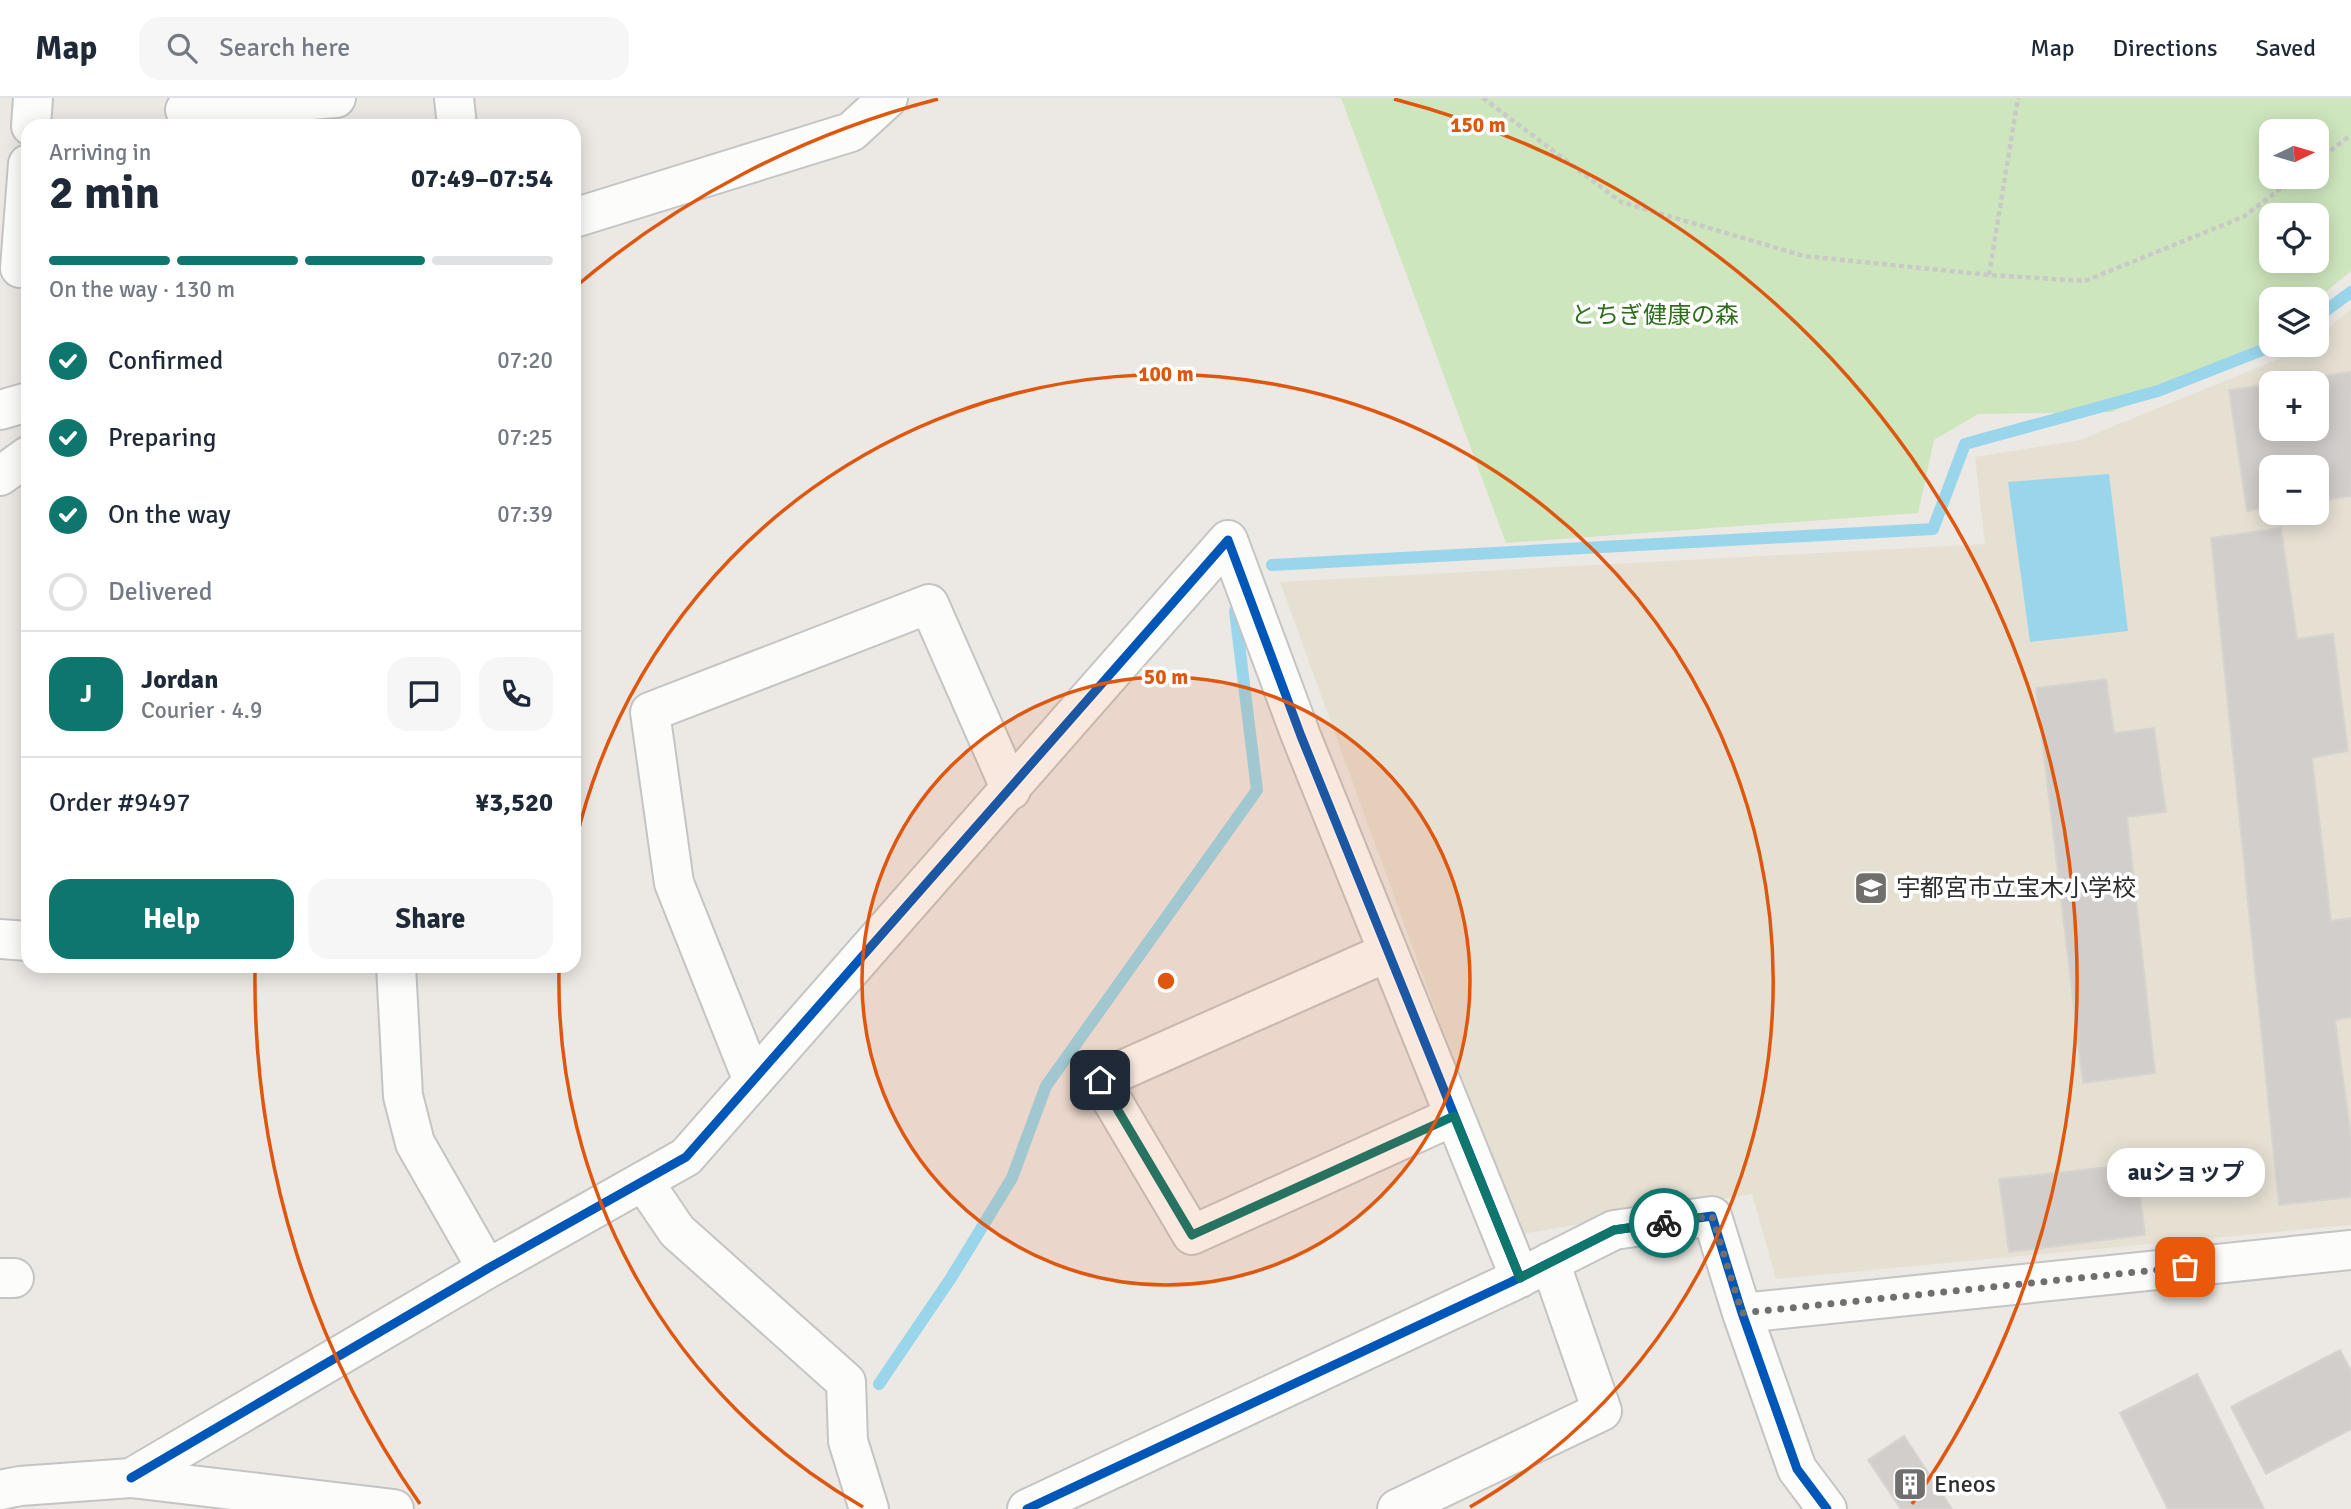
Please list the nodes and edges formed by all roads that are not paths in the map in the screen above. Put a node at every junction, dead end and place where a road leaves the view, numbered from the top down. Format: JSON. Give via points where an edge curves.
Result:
{"nodes":[{"id":1,"x":33,"y":98,"type":"edge"},
{"id":2,"x":336,"y":98,"type":"edge"},
{"id":3,"x":454,"y":98,"type":"edge"},
{"id":4,"x":888,"y":98,"type":"edge"},
{"id":5,"x":185,"y":110,"type":"dead end"},
{"id":6,"x":32,"y":119,"type":"edge"},
{"id":7,"x":456,"y":119,"type":"edge"},
{"id":8,"x":581,"y":216,"type":"edge"},
{"id":9,"x":21,"y":255,"type":"edge"},
{"id":10,"x":20,"y":268,"type":"dead end"},
{"id":11,"x":21,"y":404,"type":"edge"},
{"id":12,"x":0,"y":410,"type":"edge"},
{"id":13,"x":21,"y":461,"type":"edge"},
{"id":14,"x":0,"y":476,"type":"edge"},
{"id":15,"x":1011,"y":790,"type":"junction"},
{"id":16,"x":0,"y":939,"type":"edge"},
{"id":17,"x":21,"y":940,"type":"edge"},
{"id":18,"x":1388,"y":953,"type":"junction"},
{"id":19,"x":396,"y":973,"type":"edge"},
{"id":20,"x":753,"y":1081,"type":"junction"},
{"id":21,"x":1454,"y":1116,"type":"junction"},
{"id":22,"x":643,"y":1181,"type":"junction"},
{"id":23,"x":2351,"y":1250,"type":"edge"},
{"id":24,"x":487,"y":1269,"type":"junction"},
{"id":25,"x":1535,"y":1270,"type":"junction"},
{"id":26,"x":1742,"y":1313,"type":"junction"},
{"id":27,"x":131,"y":1478,"type":"junction"},
{"id":28,"x":0,"y":1490,"type":"edge"},
{"id":29,"x":394,"y":1509,"type":"edge"},
{"id":30,"x":869,"y":1509,"type":"edge"},
{"id":31,"x":1027,"y":1509,"type":"edge"},
{"id":32,"x":1397,"y":1509,"type":"edge"},
{"id":33,"x":1827,"y":1509,"type":"edge"}],
"edges":[{"from":1,"to":6,"type":"street"},
{"from":2,"to":5,"type":"street"},
{"from":3,"to":7,"type":"street"},
{"from":4,"to":8,"type":"street","via":[[851,132]]},
{"from":9,"to":10,"type":"street"},
{"from":11,"to":12,"type":"street"},
{"from":13,"to":14,"type":"street"},
{"from":15,"to":18,"type":"street","via":[[1228,540]]},
{"from":15,"to":20,"type":"street"},
{"from":15,"to":20,"type":"street","via":[[929,604],[650,712],[674,883]]},
{"from":16,"to":17,"type":"street"},
{"from":18,"to":21,"type":"street"},
{"from":18,"to":21,"type":"street","via":[[1100,1080],[1192,1235]]},
{"from":19,"to":24,"type":"street","via":[[403,1097],[415,1143]]},
{"from":20,"to":22,"type":"street","via":[[686,1157]]},
{"from":21,"to":25,"type":"street"},
{"from":22,"to":24,"type":"street"},
{"from":22,"to":30,"type":"street","via":[[677,1231],[846,1382],[848,1441]]},
{"from":23,"to":26,"type":"street"},
{"from":24,"to":27,"type":"street"},
{"from":25,"to":26,"type":"street","via":[[1614,1230],[1712,1216]]},
{"from":25,"to":31,"type":"street"},
{"from":25,"to":32,"type":"street","via":[[1602,1411]]},
{"from":26,"to":33,"type":"street","via":[[1797,1469]]},
{"from":27,"to":28,"type":"street"},
{"from":27,"to":29,"type":"street"}]}
